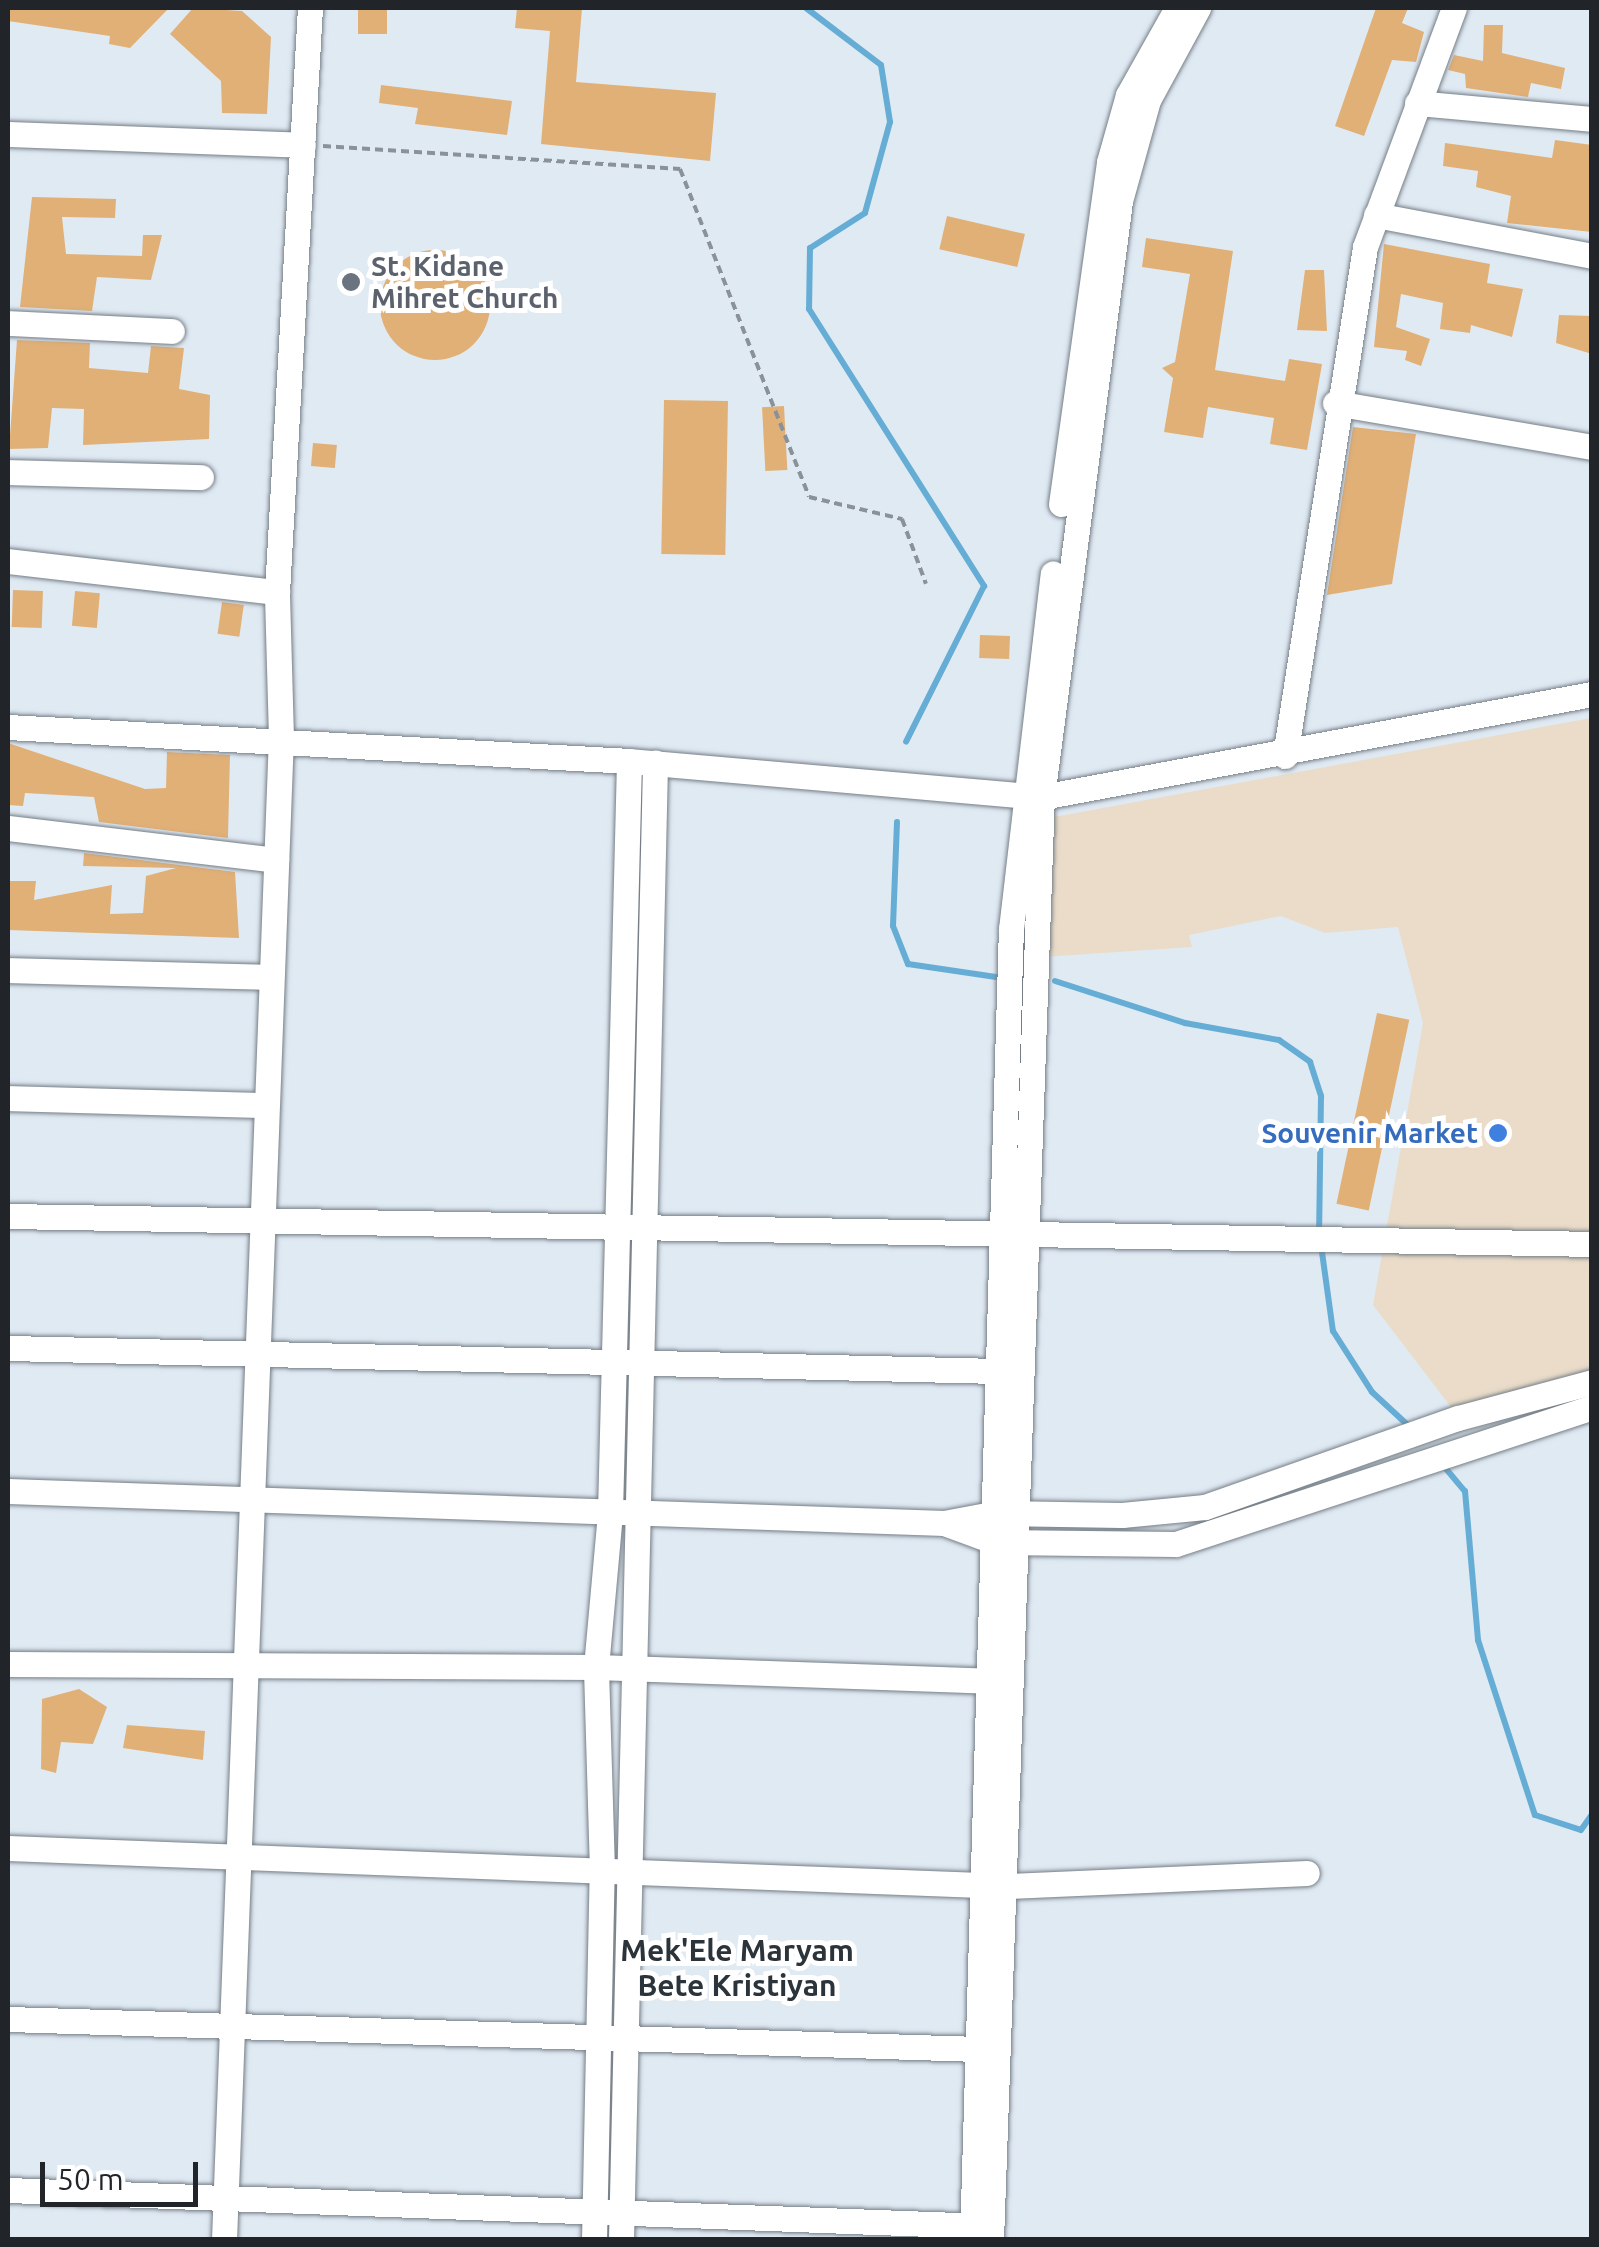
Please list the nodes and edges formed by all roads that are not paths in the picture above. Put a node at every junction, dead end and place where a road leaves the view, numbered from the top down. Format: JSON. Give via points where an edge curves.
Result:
{"nodes":[{"id":1,"x":310,"y":8,"type":"edge"},
{"id":2,"x":1177,"y":8,"type":"edge"},
{"id":3,"x":1198,"y":8,"type":"edge"},
{"id":4,"x":1454,"y":8,"type":"edge"},
{"id":5,"x":1417,"y":103,"type":"junction"},
{"id":6,"x":1592,"y":119,"type":"edge"},
{"id":7,"x":8,"y":134,"type":"edge"},
{"id":8,"x":303,"y":145,"type":"junction"},
{"id":9,"x":1376,"y":215,"type":"junction"},
{"id":10,"x":1592,"y":256,"type":"edge"},
{"id":11,"x":8,"y":323,"type":"edge"},
{"id":12,"x":172,"y":331,"type":"dead end"},
{"id":13,"x":1089,"y":349,"type":"junction"},
{"id":14,"x":1335,"y":403,"type":"junction"},
{"id":15,"x":1592,"y":448,"type":"edge"},
{"id":16,"x":8,"y":472,"type":"edge"},
{"id":17,"x":201,"y":477,"type":"dead end"},
{"id":18,"x":8,"y":562,"type":"edge"},
{"id":19,"x":277,"y":592,"type":"junction"},
{"id":20,"x":1592,"y":694,"type":"edge"},
{"id":21,"x":8,"y":727,"type":"edge"},
{"id":22,"x":281,"y":738,"type":"junction"},
{"id":23,"x":1285,"y":756,"type":"junction"},
{"id":24,"x":628,"y":760,"type":"junction"},
{"id":25,"x":655,"y":762,"type":"junction"},
{"id":26,"x":1033,"y":796,"type":"junction"},
{"id":27,"x":8,"y":828,"type":"edge"},
{"id":28,"x":276,"y":860,"type":"junction"},
{"id":29,"x":8,"y":970,"type":"edge"},
{"id":30,"x":271,"y":978,"type":"junction"},
{"id":31,"x":8,"y":1098,"type":"edge"},
{"id":32,"x":266,"y":1105,"type":"junction"},
{"id":33,"x":8,"y":1216,"type":"edge"},
{"id":34,"x":262,"y":1221,"type":"junction"},
{"id":35,"x":618,"y":1227,"type":"junction"},
{"id":36,"x":644,"y":1228,"type":"junction"},
{"id":37,"x":1014,"y":1235,"type":"junction"},
{"id":38,"x":1592,"y":1244,"type":"edge"},
{"id":39,"x":8,"y":1348,"type":"edge"},
{"id":40,"x":256,"y":1354,"type":"junction"},
{"id":41,"x":615,"y":1362,"type":"junction"},
{"id":42,"x":642,"y":1363,"type":"junction"},
{"id":43,"x":1000,"y":1371,"type":"junction"},
{"id":44,"x":1592,"y":1382,"type":"edge"},
{"id":45,"x":1592,"y":1407,"type":"edge"},
{"id":46,"x":8,"y":1491,"type":"edge"},
{"id":47,"x":250,"y":1499,"type":"junction"},
{"id":48,"x":610,"y":1512,"type":"junction"},
{"id":49,"x":639,"y":1512,"type":"junction"},
{"id":50,"x":1008,"y":1513,"type":"junction"},
{"id":51,"x":944,"y":1523,"type":"junction"},
{"id":52,"x":1008,"y":1543,"type":"junction"},
{"id":53,"x":8,"y":1664,"type":"edge"},
{"id":54,"x":596,"y":1666,"type":"junction"},
{"id":55,"x":244,"y":1667,"type":"junction"},
{"id":56,"x":634,"y":1668,"type":"junction"},
{"id":57,"x":1002,"y":1681,"type":"junction"},
{"id":58,"x":8,"y":1848,"type":"edge"},
{"id":59,"x":238,"y":1856,"type":"junction"},
{"id":60,"x":602,"y":1871,"type":"junction"},
{"id":61,"x":630,"y":1872,"type":"junction"},
{"id":62,"x":1307,"y":1873,"type":"dead end"},
{"id":63,"x":996,"y":1886,"type":"junction"},
{"id":64,"x":8,"y":2019,"type":"edge"},
{"id":65,"x":232,"y":2026,"type":"junction"},
{"id":66,"x":599,"y":2037,"type":"junction"},
{"id":67,"x":626,"y":2038,"type":"junction"},
{"id":68,"x":978,"y":2049,"type":"junction"},
{"id":69,"x":8,"y":2190,"type":"edge"},
{"id":70,"x":226,"y":2198,"type":"junction"},
{"id":71,"x":594,"y":2211,"type":"junction"},
{"id":72,"x":622,"y":2212,"type":"junction"},
{"id":73,"x":982,"y":2232,"type":"edge"},
{"id":74,"x":224,"y":2240,"type":"edge"},
{"id":75,"x":594,"y":2240,"type":"edge"},
{"id":76,"x":621,"y":2240,"type":"edge"}],
"edges":[{"from":1,"to":8,"type":"street"},
{"from":2,"to":13,"type":"street","via":[[1128,95],[1108,162]]},
{"from":3,"to":13,"type":"street","via":[[1137,134]]},
{"from":4,"to":5,"type":"street"},
{"from":5,"to":6,"type":"street"},
{"from":5,"to":9,"type":"street"},
{"from":7,"to":8,"type":"street"},
{"from":8,"to":19,"type":"street"},
{"from":9,"to":10,"type":"street"},
{"from":9,"to":14,"type":"street"},
{"from":11,"to":12,"type":"street"},
{"from":13,"to":26,"type":"street"},
{"from":14,"to":15,"type":"street"},
{"from":14,"to":23,"type":"street"},
{"from":16,"to":17,"type":"street"},
{"from":18,"to":19,"type":"street"},
{"from":19,"to":22,"type":"street"},
{"from":20,"to":23,"type":"street"},
{"from":21,"to":22,"type":"street"},
{"from":22,"to":24,"type":"street"},
{"from":22,"to":28,"type":"street"},
{"from":23,"to":26,"type":"street"},
{"from":24,"to":25,"type":"street"},
{"from":24,"to":35,"type":"street"},
{"from":25,"to":26,"type":"street"},
{"from":25,"to":36,"type":"street"},
{"from":26,"to":37,"type":"street","via":[[1018,994]]},
{"from":27,"to":28,"type":"street"},
{"from":28,"to":30,"type":"street"},
{"from":29,"to":30,"type":"street"},
{"from":30,"to":32,"type":"street"},
{"from":31,"to":32,"type":"street"},
{"from":32,"to":34,"type":"street"},
{"from":33,"to":34,"type":"street"},
{"from":34,"to":35,"type":"street"},
{"from":34,"to":40,"type":"street"},
{"from":35,"to":36,"type":"street"},
{"from":35,"to":41,"type":"street"},
{"from":36,"to":37,"type":"street"},
{"from":36,"to":42,"type":"street"},
{"from":37,"to":38,"type":"street"},
{"from":37,"to":43,"type":"street"},
{"from":37,"to":50,"type":"street"},
{"from":39,"to":40,"type":"street"},
{"from":40,"to":41,"type":"street"},
{"from":40,"to":47,"type":"street"},
{"from":41,"to":42,"type":"street"},
{"from":41,"to":48,"type":"street"},
{"from":42,"to":43,"type":"street"},
{"from":42,"to":49,"type":"street"},
{"from":43,"to":50,"type":"street"},
{"from":44,"to":50,"type":"street","via":[[1458,1418],[1204,1507]]},
{"from":45,"to":52,"type":"street","via":[[1176,1544]]},
{"from":46,"to":47,"type":"street"},
{"from":47,"to":48,"type":"street"},
{"from":47,"to":55,"type":"street"},
{"from":48,"to":49,"type":"street"},
{"from":48,"to":54,"type":"street"},
{"from":49,"to":51,"type":"street"},
{"from":49,"to":56,"type":"street"},
{"from":50,"to":51,"type":"street"},
{"from":50,"to":52,"type":"street"},
{"from":51,"to":52,"type":"street"},
{"from":52,"to":57,"type":"street"},
{"from":53,"to":55,"type":"street"},
{"from":54,"to":55,"type":"street"},
{"from":54,"to":56,"type":"street"},
{"from":54,"to":60,"type":"street"},
{"from":55,"to":59,"type":"street"},
{"from":56,"to":57,"type":"street"},
{"from":56,"to":61,"type":"street"},
{"from":57,"to":63,"type":"street"},
{"from":58,"to":59,"type":"street"},
{"from":59,"to":60,"type":"street"},
{"from":59,"to":65,"type":"street"},
{"from":60,"to":61,"type":"street"},
{"from":60,"to":66,"type":"street"},
{"from":61,"to":63,"type":"street"},
{"from":61,"to":67,"type":"street"},
{"from":62,"to":63,"type":"street"},
{"from":63,"to":68,"type":"street"},
{"from":63,"to":73,"type":"street"},
{"from":64,"to":65,"type":"street"},
{"from":65,"to":66,"type":"street"},
{"from":65,"to":70,"type":"street"},
{"from":66,"to":67,"type":"street"},
{"from":66,"to":71,"type":"street"},
{"from":67,"to":68,"type":"street"},
{"from":67,"to":72,"type":"street"},
{"from":68,"to":73,"type":"street"},
{"from":69,"to":70,"type":"street"},
{"from":70,"to":71,"type":"street"},
{"from":70,"to":74,"type":"street"},
{"from":71,"to":72,"type":"street"},
{"from":71,"to":75,"type":"street"},
{"from":72,"to":73,"type":"street"},
{"from":72,"to":76,"type":"street"}]}
